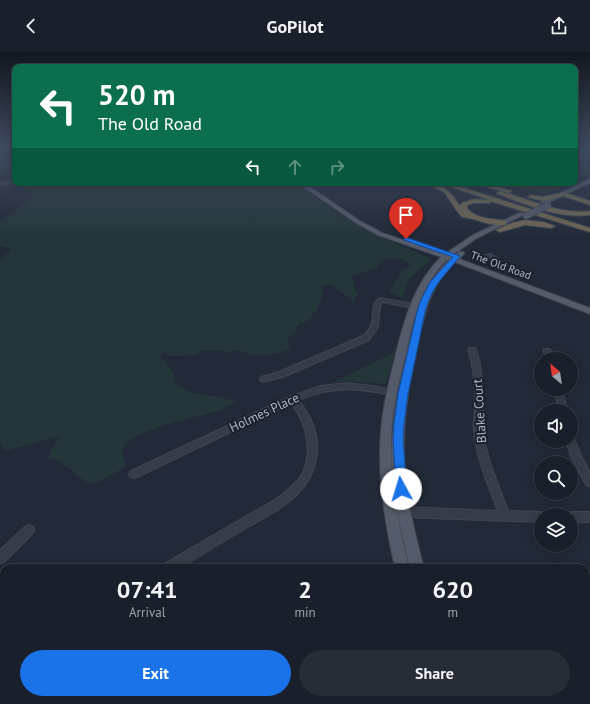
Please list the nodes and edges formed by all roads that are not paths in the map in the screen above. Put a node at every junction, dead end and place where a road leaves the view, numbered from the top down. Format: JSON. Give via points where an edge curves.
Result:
{"nodes":[{"id":1,"x":590,"y":181,"type":"edge"},
{"id":2,"x":12,"y":182,"type":"edge"},
{"id":3,"x":0,"y":184,"type":"edge"},
{"id":4,"x":590,"y":185,"type":"edge"},
{"id":5,"x":306,"y":186,"type":"edge"},
{"id":6,"x":313,"y":186,"type":"edge"},
{"id":7,"x":436,"y":186,"type":"edge"},
{"id":8,"x":451,"y":186,"type":"edge"},
{"id":9,"x":470,"y":186,"type":"edge"},
{"id":10,"x":471,"y":186,"type":"edge"},
{"id":11,"x":488,"y":186,"type":"edge"},
{"id":12,"x":566,"y":194,"type":"junction"},
{"id":13,"x":590,"y":200,"type":"edge"},
{"id":14,"x":590,"y":203,"type":"edge"},
{"id":15,"x":590,"y":213,"type":"edge"},
{"id":16,"x":537,"y":214,"type":"junction"},
{"id":17,"x":590,"y":223,"type":"edge"},
{"id":18,"x":502,"y":226,"type":"junction"},
{"id":19,"x":590,"y":230,"type":"edge"},
{"id":20,"x":590,"y":236,"type":"edge"},
{"id":21,"x":451,"y":257,"type":"junction"},
{"id":22,"x":414,"y":306,"type":"junction"},
{"id":23,"x":590,"y":306,"type":"edge"},
{"id":24,"x":590,"y":311,"type":"edge"},
{"id":25,"x":472,"y":350,"type":"dead end"},
{"id":26,"x":264,"y":379,"type":"dead end"},
{"id":27,"x":397,"y":393,"type":"junction"},
{"id":28,"x":292,"y":399,"type":"junction"},
{"id":29,"x":573,"y":448,"type":"edge"},
{"id":30,"x":134,"y":474,"type":"dead end"},
{"id":31,"x":590,"y":482,"type":"edge"},
{"id":32,"x":391,"y":512,"type":"junction"},
{"id":33,"x":405,"y":512,"type":"junction"},
{"id":34,"x":505,"y":516,"type":"junction"},
{"id":35,"x":534,"y":517,"type":"edge"},
{"id":36,"x":578,"y":517,"type":"edge"},
{"id":37,"x":590,"y":517,"type":"edge"},
{"id":38,"x":29,"y":530,"type":"dead end"},
{"id":39,"x":0,"y":558,"type":"edge"},
{"id":40,"x":175,"y":564,"type":"edge"},
{"id":41,"x":401,"y":564,"type":"edge"},
{"id":42,"x":416,"y":564,"type":"edge"}],
"edges":[{"from":1,"to":12,"type":"main road"},
{"from":2,"to":3,"type":"street"},
{"from":4,"to":12,"type":"main road"},
{"from":5,"to":21,"type":"main road","name":"The Old Road","via":[[387,237]]},
{"from":6,"to":21,"type":"main road","name":"The Old Road","via":[[370,223]]},
{"from":7,"to":18,"type":"highway","via":[[447,192],[464,214]]},
{"from":8,"to":16,"type":"highway"},
{"from":9,"to":17,"type":"highway"},
{"from":10,"to":15,"type":"highway","via":[[574,214]]},
{"from":11,"to":12,"type":"highway","via":[[546,199]]},
{"from":12,"to":13,"type":"highway"},
{"from":12,"to":14,"type":"highway"},
{"from":12,"to":18,"type":"main road","bridge":true},
{"from":16,"to":18,"type":"highway","via":[[486,201],[470,202],[463,206],[466,212],[475,217]]},
{"from":16,"to":19,"type":"highway"},
{"from":18,"to":20,"type":"highway","via":[[532,222]]},
{"from":18,"to":21,"type":"main road","via":[[467,241]]},
{"from":21,"to":22,"type":"main road","via":[[433,270]]},
{"from":21,"to":23,"type":"main road","name":"The Old Road","via":[[511,275]]},
{"from":21,"to":24,"type":"main road","name":"The Old Road"},
{"from":21,"to":27,"type":"main road","via":[[424,300]]},
{"from":22,"to":26,"type":"street","via":[[380,300],[377,304],[374,329],[366,338],[282,374]]},
{"from":22,"to":27,"type":"main road"},
{"from":25,"to":34,"type":"street","name":"Blake Court","via":[[476,362],[480,442]]},
{"from":27,"to":28,"type":"street","name":"Holmes Place","via":[[360,386],[340,386],[315,390]]},
{"from":27,"to":32,"type":"main road","via":[[387,427],[386,458]]},
{"from":27,"to":33,"type":"main road","via":[[400,477]]},
{"from":28,"to":30,"type":"street","name":"Holmes Place"},
{"from":28,"to":40,"type":"street","via":[[305,416],[311,435],[311,457],[303,480],[282,501]]},
{"from":29,"to":31,"type":"street"},
{"from":32,"to":33,"type":"street"},
{"from":32,"to":41,"type":"main road"},
{"from":33,"to":34,"type":"street"},
{"from":33,"to":42,"type":"main road"},
{"from":34,"to":35,"type":"street"},
{"from":36,"to":37,"type":"street"},
{"from":38,"to":39,"type":"street"}]}
